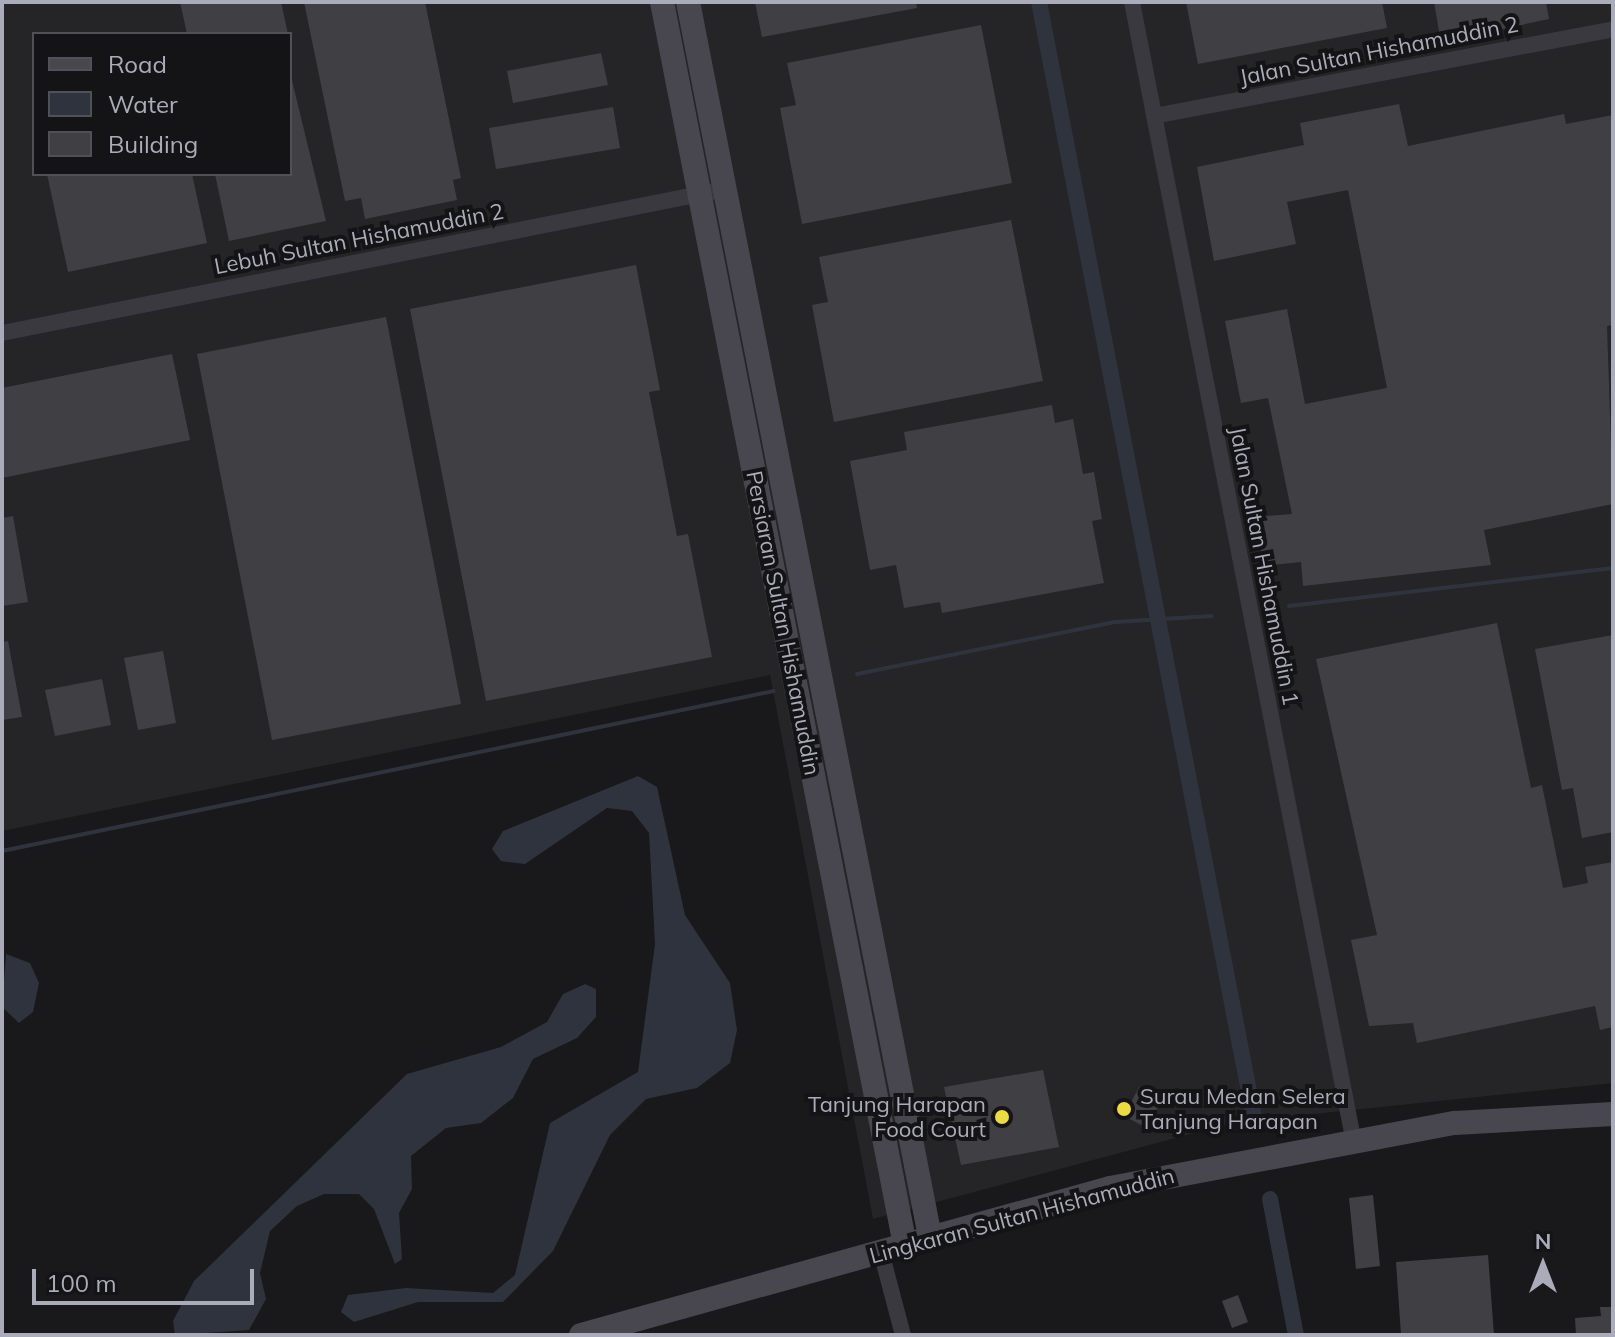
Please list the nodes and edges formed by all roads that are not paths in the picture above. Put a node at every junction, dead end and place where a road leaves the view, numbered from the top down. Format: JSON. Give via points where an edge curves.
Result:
{"nodes":[{"id":1,"x":662,"y":2,"type":"edge"},
{"id":2,"x":688,"y":2,"type":"edge"},
{"id":3,"x":1132,"y":2,"type":"edge"},
{"id":4,"x":1613,"y":29,"type":"edge"},
{"id":5,"x":1154,"y":116,"type":"junction"},
{"id":6,"x":725,"y":189,"type":"junction"},
{"id":7,"x":699,"y":193,"type":"junction"},
{"id":8,"x":2,"y":333,"type":"edge"},
{"id":9,"x":870,"y":934,"type":"junction"},
{"id":10,"x":845,"y":940,"type":"junction"},
{"id":11,"x":1613,"y":1114,"type":"edge"},
{"id":12,"x":1353,"y":1138,"type":"junction"},
{"id":13,"x":930,"y":1237,"type":"junction"},
{"id":14,"x":905,"y":1245,"type":"junction"},
{"id":15,"x":881,"y":1252,"type":"junction"},
{"id":16,"x":581,"y":1335,"type":"edge"},
{"id":17,"x":903,"y":1335,"type":"edge"}],
"edges":[{"from":1,"to":7,"type":"street","name":"Persiaran Sultan Hishamuddin"},
{"from":2,"to":6,"type":"street","name":"Persiaran Sultan Hishamuddin"},
{"from":3,"to":5,"type":"street","name":"Jalan Sultan Hishamuddin 1"},
{"from":4,"to":5,"type":"street","name":"Jalan Sultan Hishamuddin 2"},
{"from":5,"to":12,"type":"street","name":"Jalan Sultan Hishamuddin 1"},
{"from":6,"to":7,"type":"street","name":"Lebuh Sultan Hishamuddin 2"},
{"from":6,"to":9,"type":"street","name":"Persiaran Sultan Hishamuddin"},
{"from":7,"to":8,"type":"street","name":"Lebuh Sultan Hishamuddin 2"},
{"from":7,"to":10,"type":"street","name":"Persiaran Sultan Hishamuddin"},
{"from":9,"to":10,"type":"street"},
{"from":9,"to":13,"type":"street","name":"Persiaran Sultan Hishamuddin"},
{"from":10,"to":14,"type":"street","name":"Persiaran Sultan Hishamuddin"},
{"from":11,"to":12,"type":"street","name":"Lingkaran Sultan Hishamuddin","via":[[1455,1123]]},
{"from":12,"to":13,"type":"street","name":"Lingkaran Sultan Hishamuddin","via":[[1110,1188]]},
{"from":13,"to":14,"type":"street","name":"Lingkaran Sultan Hishamuddin"},
{"from":14,"to":15,"type":"street","name":"Lingkaran Sultan Hishamuddin"},
{"from":15,"to":16,"type":"street","name":"Lingkaran Sultan Hishamuddin"},
{"from":15,"to":17,"type":"street"}]}
